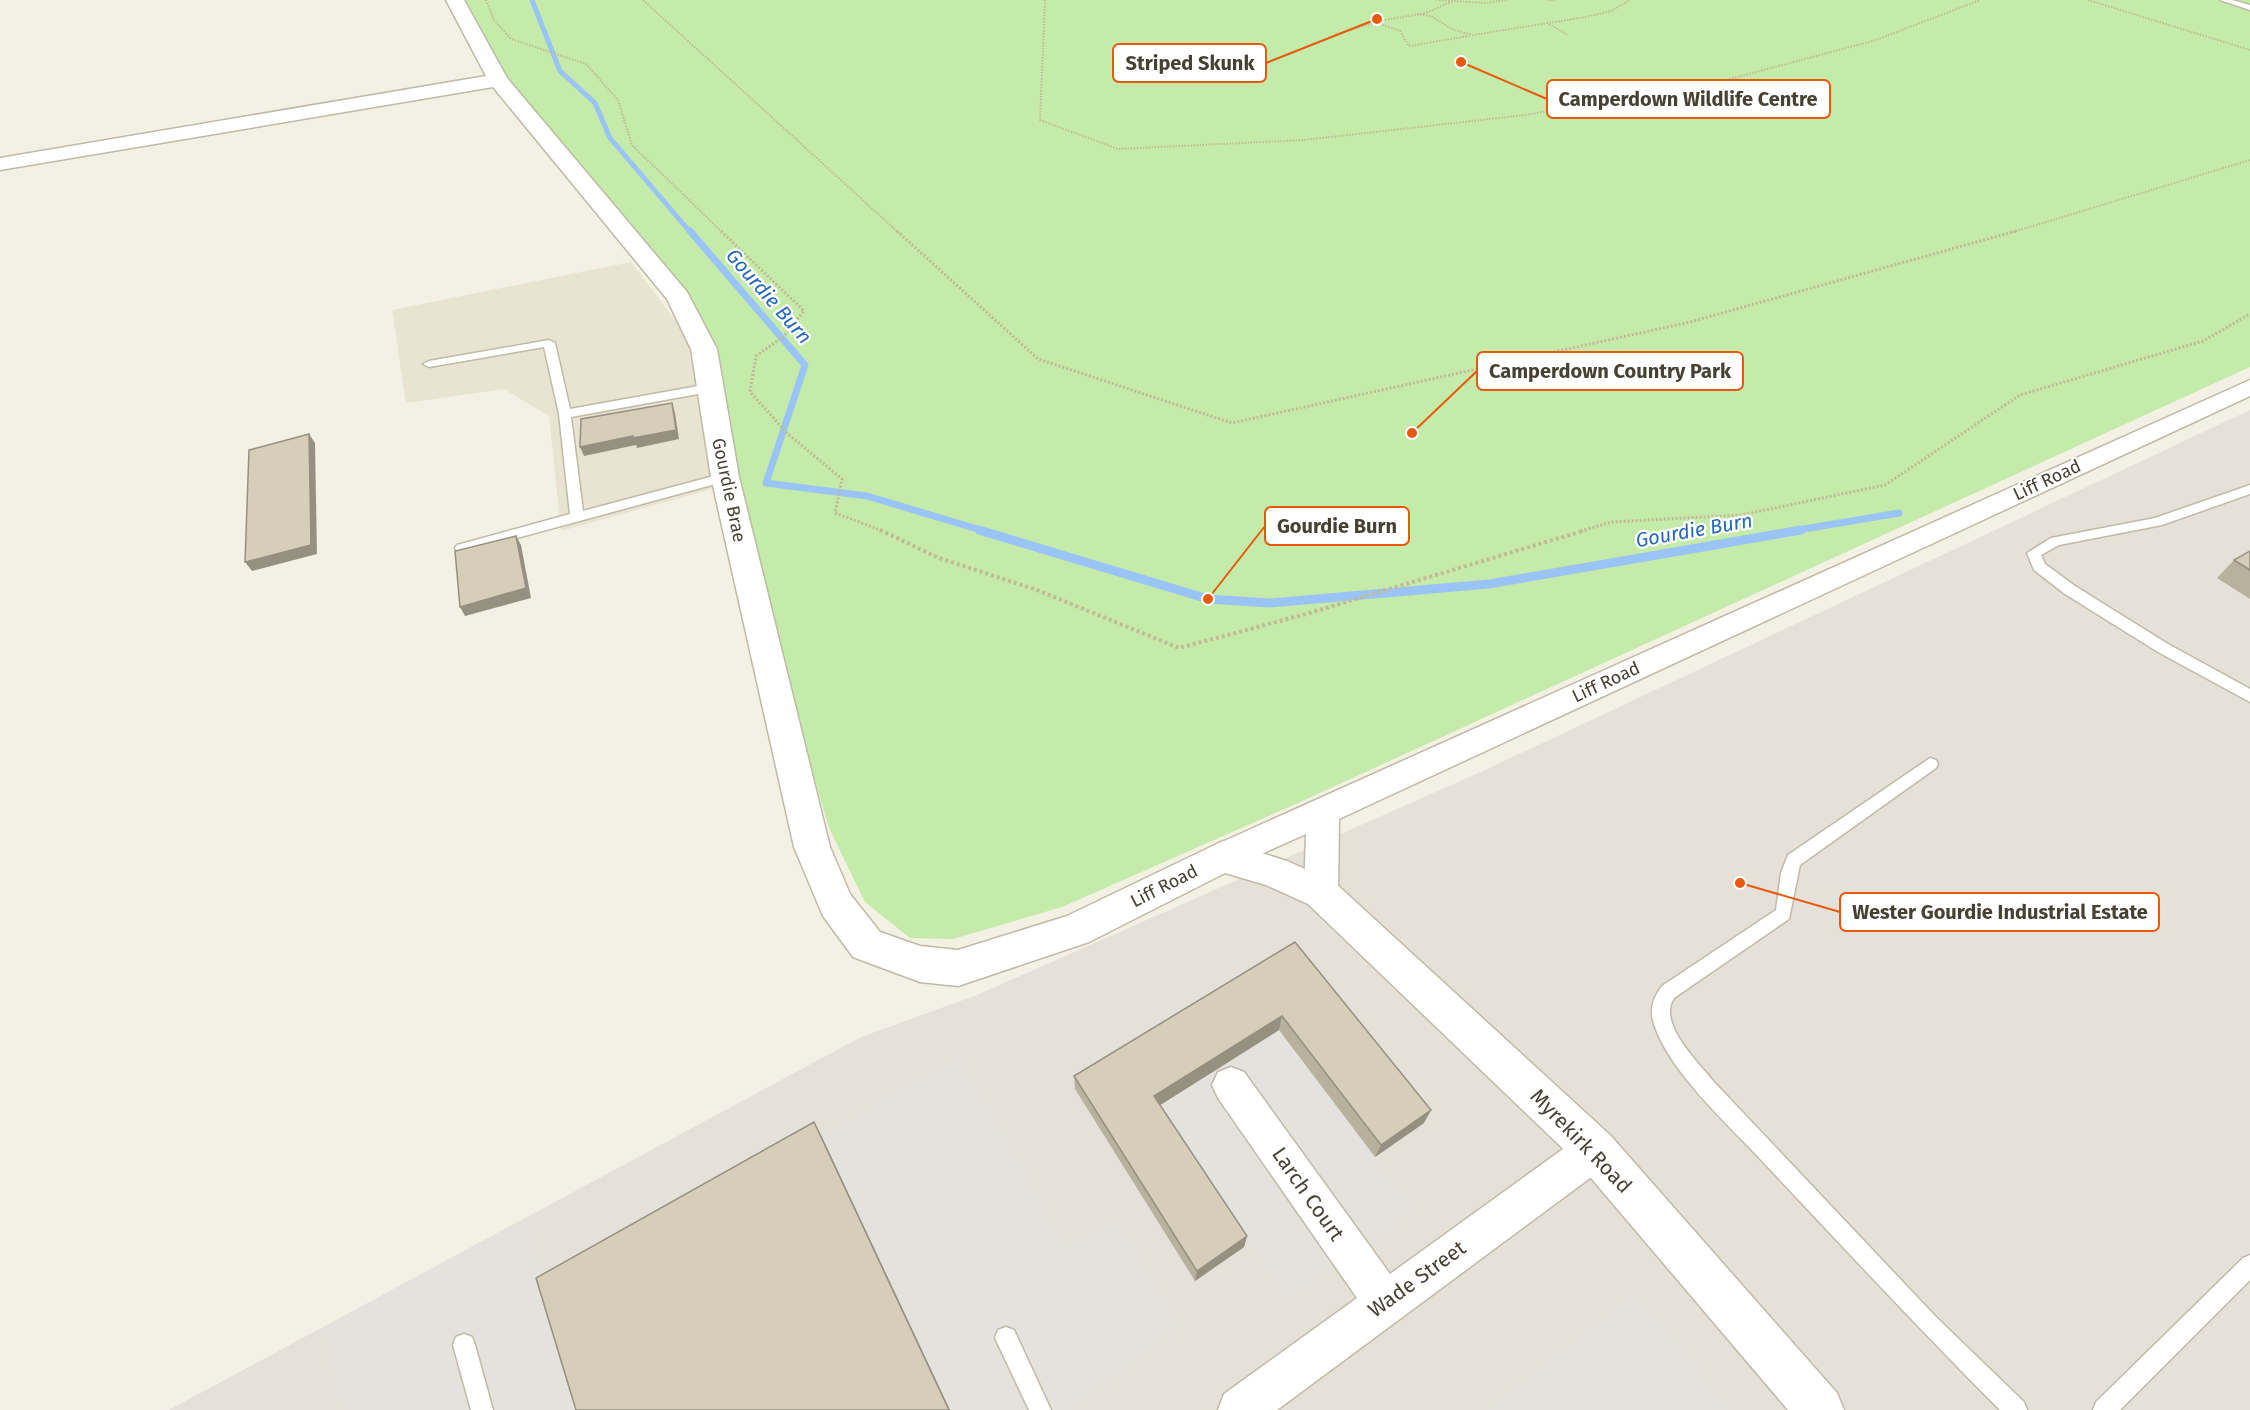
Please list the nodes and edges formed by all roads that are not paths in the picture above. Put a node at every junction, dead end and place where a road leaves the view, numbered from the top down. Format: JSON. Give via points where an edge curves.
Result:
{"nodes":[{"id":1,"x":455,"y":0,"type":"edge"},
{"id":2,"x":2224,"y":0,"type":"edge"},
{"id":3,"x":2250,"y":8,"type":"edge"},
{"id":4,"x":498,"y":80,"type":"junction"},
{"id":5,"x":0,"y":164,"type":"edge"},
{"id":6,"x":429,"y":364,"type":"dead end"},
{"id":7,"x":2250,"y":387,"type":"edge"},
{"id":8,"x":709,"y":388,"type":"junction"},
{"id":9,"x":565,"y":414,"type":"junction"},
{"id":10,"x":725,"y":477,"type":"junction"},
{"id":11,"x":2250,"y":489,"type":"edge"},
{"id":12,"x":577,"y":517,"type":"junction"},
{"id":13,"x":462,"y":548,"type":"edge"},
{"id":14,"x":2250,"y":696,"type":"edge"},
{"id":15,"x":1930,"y":764,"type":"dead end"},
{"id":16,"x":1323,"y":811,"type":"junction"},
{"id":17,"x":1222,"y":857,"type":"junction"},
{"id":18,"x":1321,"y":893,"type":"junction"},
{"id":19,"x":958,"y":968,"type":"joint"},
{"id":20,"x":1231,"y":1085,"type":"dead end"},
{"id":21,"x":1595,"y":1150,"type":"junction"},
{"id":22,"x":2250,"y":1265,"type":"edge"},
{"id":23,"x":1385,"y":1302,"type":"junction"},
{"id":24,"x":1006,"y":1338,"type":"dead end"},
{"id":25,"x":464,"y":1345,"type":"dead end"},
{"id":26,"x":1805,"y":1402,"type":"edge"},
{"id":27,"x":482,"y":1410,"type":"edge"},
{"id":28,"x":1040,"y":1410,"type":"edge"},
{"id":29,"x":1240,"y":1410,"type":"edge"},
{"id":30,"x":2016,"y":1410,"type":"edge"},
{"id":31,"x":2104,"y":1410,"type":"edge"}],
"edges":[{"from":1,"to":4,"type":"street","name":"Gourdie Brae"},
{"from":2,"to":3,"type":"lane"},
{"from":4,"to":5,"type":"street"},
{"from":4,"to":8,"type":"street","name":"Gourdie Brae","via":[[678,297],[704,349]]},
{"from":6,"to":9,"type":"lane","via":[[549,344]]},
{"from":7,"to":16,"type":"street","name":"Liff Road"},
{"from":8,"to":9,"type":"lane"},
{"from":8,"to":10,"type":"street","name":"Gourdie Brae"},
{"from":9,"to":12,"type":"lane"},
{"from":10,"to":12,"type":"lane"},
{"from":10,"to":19,"type":"street","name":"Gourdie Brae","via":[[813,847],[836,904],[867,945],[920,964]]},
{"from":11,"to":14,"type":"lane","via":[[2157,522],[2056,542],[2034,553],[2039,567],[2070,590]]},
{"from":12,"to":13,"type":"lane"},
{"from":15,"to":30,"type":"lane","via":[[1794,860],[1788,873],[1784,914],[1668,992],[1660,1004],[1662,1025],[1707,1088],[1929,1324]]},
{"from":16,"to":17,"type":"street","name":"Liff Road"},
{"from":16,"to":18,"type":"street"},
{"from":17,"to":18,"type":"street","name":"Myrekirk Road","via":[[1274,872]]},
{"from":17,"to":19,"type":"street","name":"Liff Road","via":[[1076,930]]},
{"from":18,"to":21,"type":"street","name":"Myrekirk Road"},
{"from":20,"to":23,"type":"street","name":"Larch Court"},
{"from":21,"to":23,"type":"street","name":"Wade Street"},
{"from":21,"to":26,"type":"street","name":"Myrekirk Road"},
{"from":22,"to":31,"type":"lane"},
{"from":23,"to":29,"type":"street","name":"Wade Street"},
{"from":24,"to":28,"type":"lane"},
{"from":25,"to":27,"type":"lane"}]}
